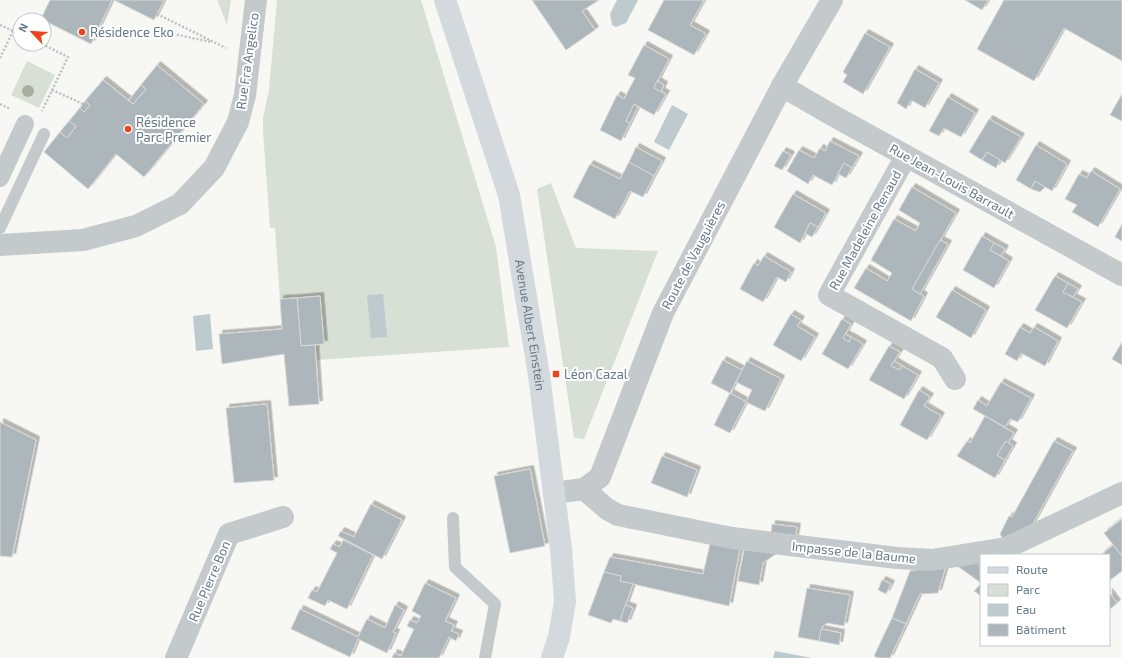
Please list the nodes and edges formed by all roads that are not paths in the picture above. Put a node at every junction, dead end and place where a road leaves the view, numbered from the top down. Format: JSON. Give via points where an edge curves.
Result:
{"nodes":[{"id":1,"x":256,"y":0,"type":"edge"},
{"id":2,"x":445,"y":0,"type":"edge"},
{"id":3,"x":832,"y":0,"type":"edge"},
{"id":4,"x":782,"y":86,"type":"junction"},
{"id":5,"x":25,"y":124,"type":"road end"},
{"id":6,"x":44,"y":134,"type":"dead end"},
{"id":7,"x":906,"y":156,"type":"junction"},
{"id":8,"x":0,"y":178,"type":"edge"},
{"id":9,"x":0,"y":228,"type":"edge"},
{"id":10,"x":0,"y":245,"type":"edge"},
{"id":11,"x":1122,"y":275,"type":"edge"},
{"id":12,"x":956,"y":379,"type":"dead end"},
{"id":13,"x":584,"y":489,"type":"junction"},
{"id":14,"x":554,"y":493,"type":"junction"},
{"id":15,"x":1122,"y":493,"type":"edge"},
{"id":16,"x":283,"y":517,"type":"dead end"},
{"id":17,"x":453,"y":518,"type":"dead end"},
{"id":18,"x":176,"y":658,"type":"edge"},
{"id":19,"x":485,"y":658,"type":"edge"},
{"id":20,"x":552,"y":658,"type":"edge"}],
"edges":[{"from":1,"to":10,"type":"street","name":"Rue Fra Angelico","via":[[245,95],[238,122],[214,168],[180,204],[136,226],[83,240]]},
{"from":2,"to":14,"type":"main road","name":"Avenue Albert Einstein","via":[[509,195],[539,375]]},
{"from":3,"to":4,"type":"street","name":"Route de Vauguières"},
{"from":4,"to":7,"type":"street","name":"Rue Jean-Louis Barrault"},
{"from":4,"to":13,"type":"street","name":"Route de Vauguières","via":[[662,314],[600,477]]},
{"from":5,"to":8,"type":"street"},
{"from":6,"to":9,"type":"lane"},
{"from":7,"to":11,"type":"street","name":"Rue Jean-Louis Barrault"},
{"from":7,"to":12,"type":"street","name":"Rue Madeleine Renaud","via":[[829,295],[942,358]]},
{"from":13,"to":14,"type":"street","name":"Route de Vauguières"},
{"from":13,"to":15,"type":"street","name":"Impasse de la Baume","via":[[618,515],[732,538],[932,560],[1006,548]]},
{"from":14,"to":20,"type":"main road","name":"Avenue Albert Einstein","via":[[562,555],[564,601],[559,637]]},
{"from":16,"to":18,"type":"street","name":"Rue Pierre Bon","via":[[229,534]]},
{"from":17,"to":19,"type":"lane","via":[[455,567],[495,604]]}]}
